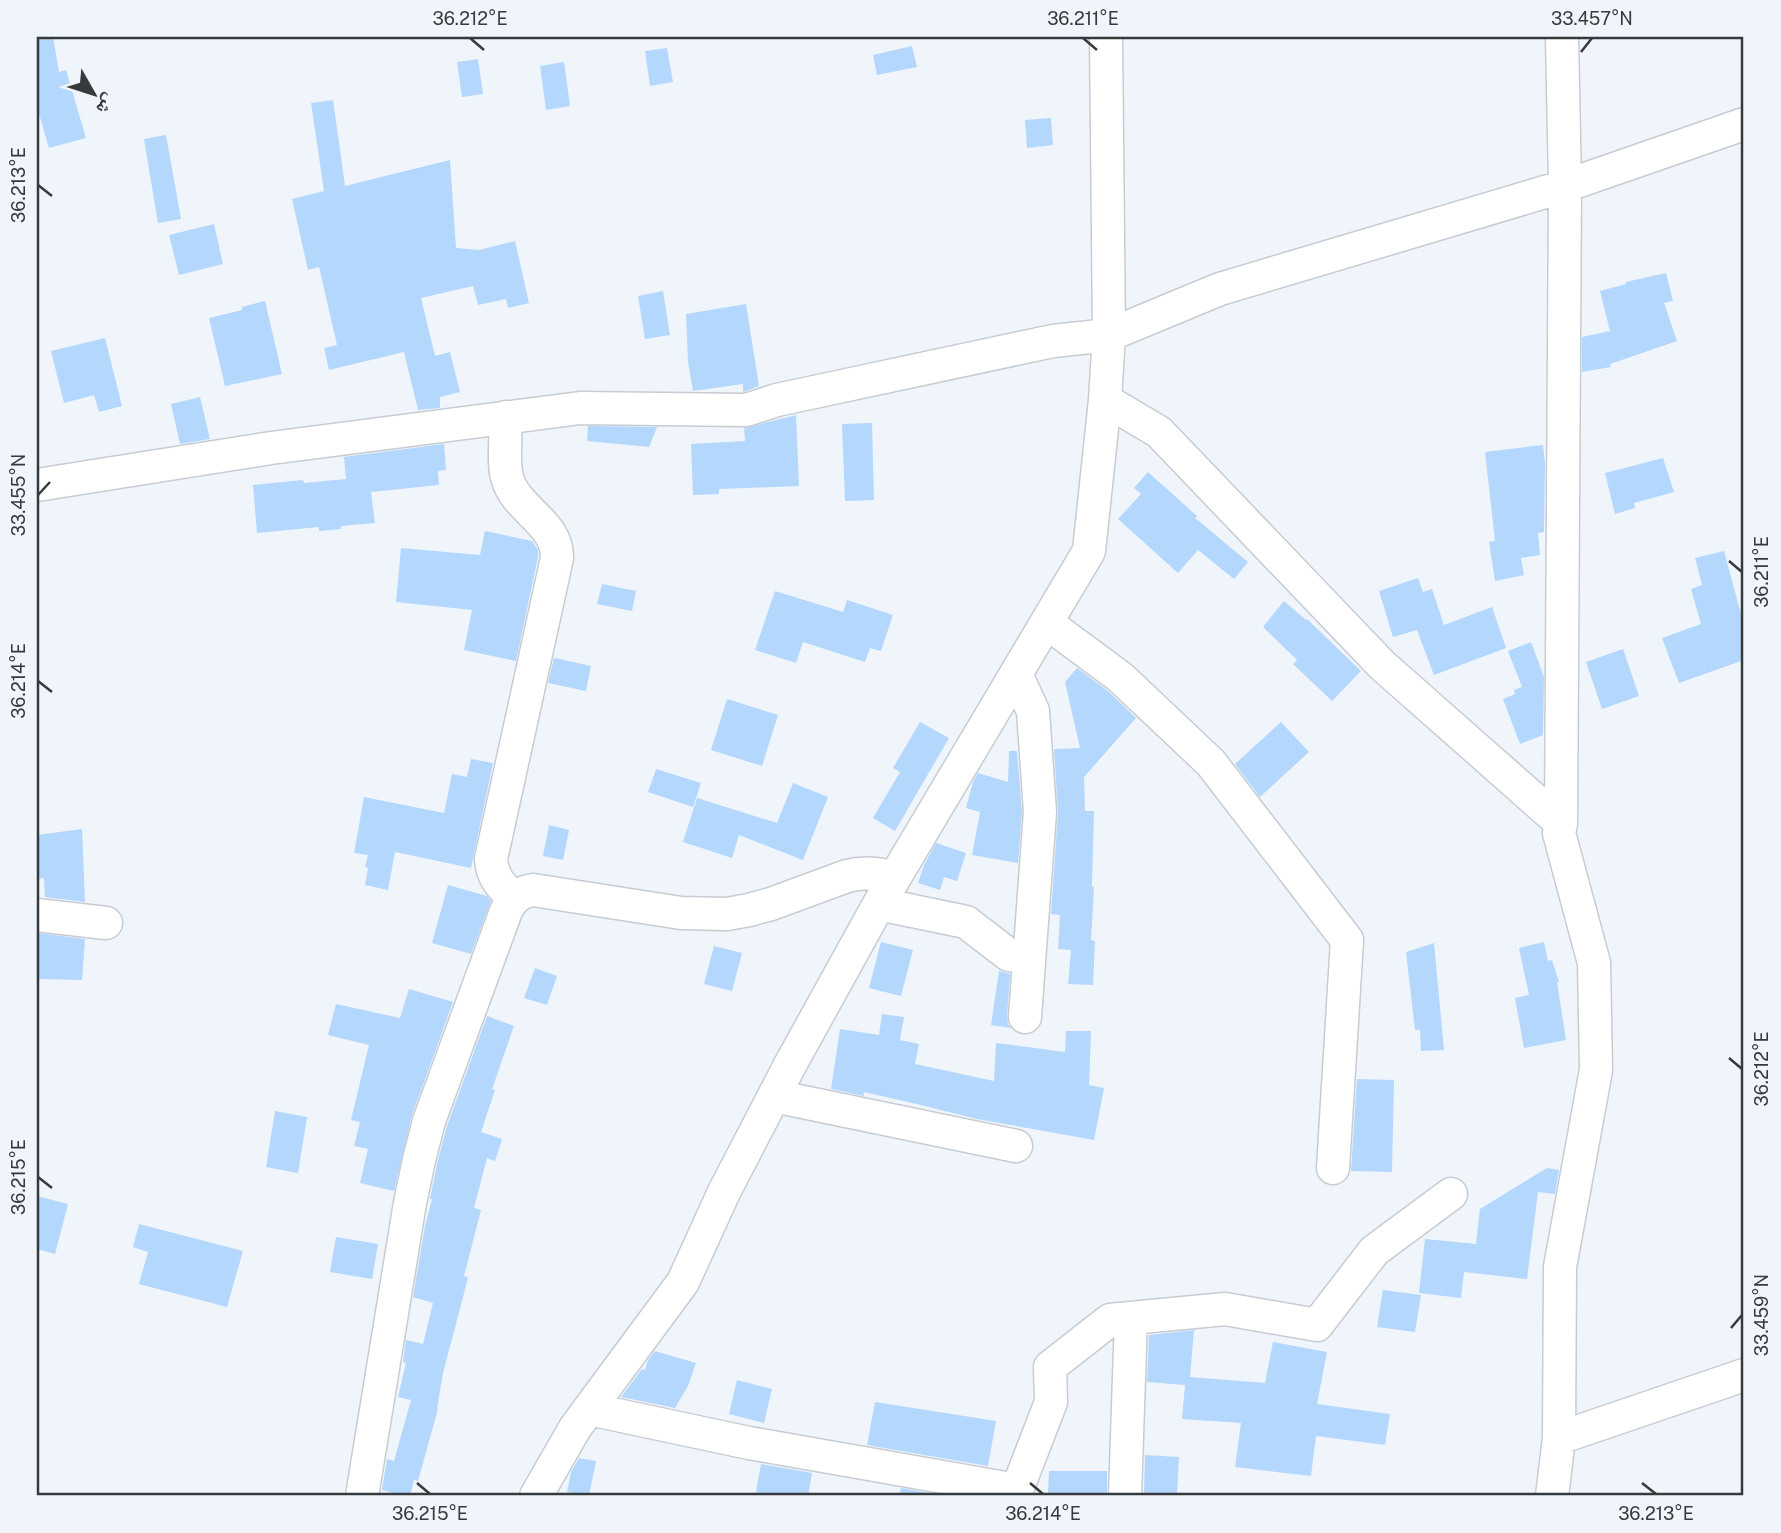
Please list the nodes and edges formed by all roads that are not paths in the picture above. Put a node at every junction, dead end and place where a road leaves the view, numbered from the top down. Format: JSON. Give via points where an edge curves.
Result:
{"nodes":[{"id":1,"x":1106,"y":37,"type":"edge"},
{"id":2,"x":1562,"y":37,"type":"edge"},
{"id":3,"x":1744,"y":124,"type":"edge"},
{"id":4,"x":1565,"y":186,"type":"junction"},
{"id":5,"x":1109,"y":335,"type":"junction"},
{"id":6,"x":1105,"y":400,"type":"junction"},
{"id":7,"x":506,"y":418,"type":"junction"},
{"id":8,"x":37,"y":485,"type":"edge"},
{"id":9,"x":1046,"y":623,"type":"junction"},
{"id":10,"x":1016,"y":674,"type":"junction"},
{"id":11,"x":1561,"y":822,"type":"junction"},
{"id":12,"x":886,"y":891,"type":"junction"},
{"id":13,"x":514,"y":898,"type":"junction"},
{"id":14,"x":37,"y":915,"type":"edge"},
{"id":15,"x":106,"y":923,"type":"dead end"},
{"id":16,"x":1029,"y":957,"type":"junction"},
{"id":17,"x":1025,"y":1017,"type":"dead end"},
{"id":18,"x":774,"y":1096,"type":"junction"},
{"id":19,"x":1016,"y":1146,"type":"dead end"},
{"id":20,"x":1333,"y":1168,"type":"dead end"},
{"id":21,"x":1451,"y":1194,"type":"dead end"},
{"id":22,"x":1132,"y":1318,"type":"junction"},
{"id":23,"x":1744,"y":1375,"type":"edge"},
{"id":24,"x":589,"y":1409,"type":"junction"},
{"id":25,"x":1559,"y":1438,"type":"junction"},
{"id":26,"x":362,"y":1496,"type":"edge"},
{"id":27,"x":536,"y":1496,"type":"edge"},
{"id":28,"x":1125,"y":1496,"type":"edge"},
{"id":29,"x":1552,"y":1496,"type":"edge"}],
"edges":[{"from":1,"to":5,"type":"street"},
{"from":2,"to":4,"type":"street"},
{"from":3,"to":4,"type":"street"},
{"from":4,"to":5,"type":"street","via":[[1220,289]]},
{"from":4,"to":11,"type":"street"},
{"from":5,"to":6,"type":"street"},
{"from":5,"to":7,"type":"street","via":[[1053,341],[746,410],[580,408]]},
{"from":6,"to":9,"type":"street","via":[[1089,551]]},
{"from":6,"to":11,"type":"street","via":[[1159,432],[1382,665]]},
{"from":7,"to":8,"type":"street","via":[[271,448]]},
{"from":7,"to":13,"type":"street","via":[[506,476],[513,492],[558,548],[491,859],[495,878]]},
{"from":9,"to":10,"type":"street"},
{"from":9,"to":20,"type":"street","via":[[1120,677],[1210,763],[1348,940]]},
{"from":10,"to":12,"type":"street"},
{"from":10,"to":16,"type":"street","via":[[1033,711],[1040,812]]},
{"from":11,"to":25,"type":"street","via":[[1559,833],[1594,963],[1596,1070],[1560,1267]]},
{"from":12,"to":13,"type":"street","via":[[882,874],[858,873],[771,904],[727,914],[681,913],[533,890]]},
{"from":12,"to":16,"type":"street","via":[[966,922],[1009,955]]},
{"from":12,"to":18,"type":"street"},
{"from":13,"to":26,"type":"street","via":[[434,1108],[419,1160]]},
{"from":14,"to":15,"type":"street"},
{"from":16,"to":17,"type":"street"},
{"from":18,"to":19,"type":"street"},
{"from":18,"to":24,"type":"street","via":[[683,1282]]},
{"from":21,"to":22,"type":"street","via":[[1374,1251],[1317,1325],[1225,1309]]},
{"from":22,"to":24,"type":"street","via":[[1111,1320],[1050,1367],[1051,1402],[1017,1490],[748,1443]]},
{"from":22,"to":28,"type":"street"},
{"from":23,"to":25,"type":"street"},
{"from":24,"to":27,"type":"street"},
{"from":25,"to":29,"type":"street"}]}
